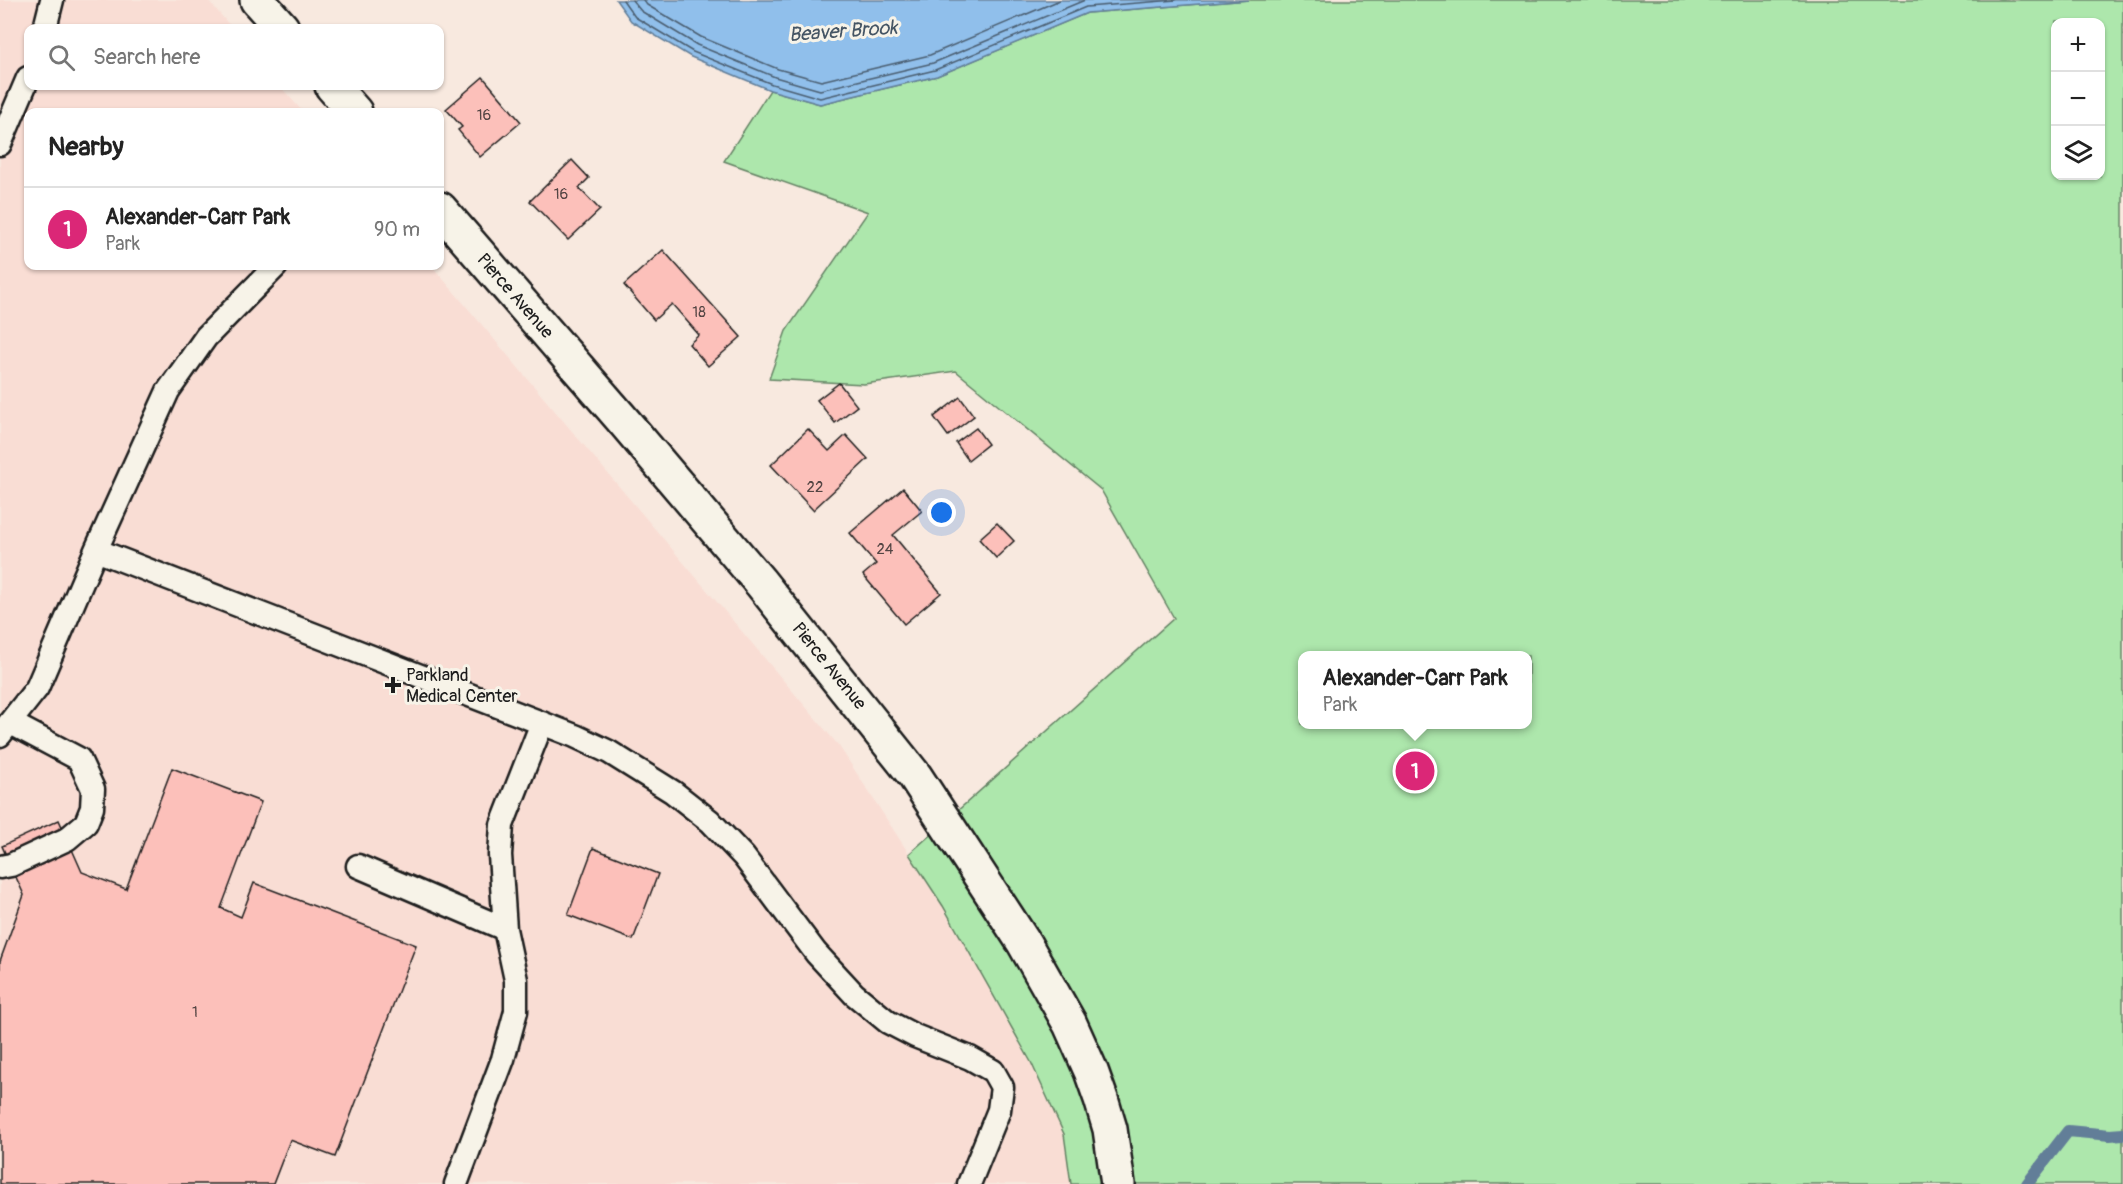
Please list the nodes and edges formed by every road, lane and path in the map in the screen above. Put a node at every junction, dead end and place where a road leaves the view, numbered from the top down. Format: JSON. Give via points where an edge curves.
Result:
{"nodes":[{"id":1,"x":52,"y":0,"type":"edge"},
{"id":2,"x":257,"y":0,"type":"edge"},
{"id":3,"x":46,"y":24,"type":"edge"},
{"id":4,"x":278,"y":24,"type":"edge"},
{"id":5,"x":24,"y":87,"type":"edge"},
{"id":6,"x":336,"y":90,"type":"edge"},
{"id":7,"x":351,"y":108,"type":"edge"},
{"id":8,"x":0,"y":144,"type":"edge"},
{"id":9,"x":444,"y":214,"type":"edge"},
{"id":10,"x":272,"y":270,"type":"edge"},
{"id":11,"x":96,"y":550,"type":"junction"},
{"id":12,"x":542,"y":723,"type":"junction"},
{"id":13,"x":6,"y":729,"type":"edge"},
{"id":14,"x":358,"y":866,"type":"dead end"},
{"id":15,"x":0,"y":867,"type":"edge"},
{"id":16,"x":505,"y":929,"type":"junction"},
{"id":17,"x":456,"y":1184,"type":"edge"},
{"id":18,"x":969,"y":1184,"type":"edge"},
{"id":19,"x":1118,"y":1184,"type":"edge"}],
"edges":[{"from":1,"to":3,"type":"lane"},
{"from":2,"to":4,"type":"street"},
{"from":5,"to":8,"type":"lane"},
{"from":6,"to":7,"type":"street"},
{"from":9,"to":19,"type":"street","name":"Pierce Avenue","via":[[761,583],[915,776],[1024,943],[1070,1024],[1101,1099]]},
{"from":10,"to":11,"type":"lane","via":[[206,336],[168,391]]},
{"from":11,"to":12,"type":"lane"},
{"from":11,"to":13,"type":"lane","via":[[37,688]]},
{"from":12,"to":16,"type":"lane","via":[[502,825]]},
{"from":12,"to":18,"type":"lane","via":[[609,752],[673,792],[710,821],[744,857],[816,953],[854,994],[888,1022],[993,1071],[1002,1088],[999,1110]]},
{"from":13,"to":15,"type":"lane","via":[[79,759],[93,789],[93,808],[86,823],[67,839]]},
{"from":14,"to":16,"type":"lane"},
{"from":16,"to":17,"type":"lane","via":[[516,980],[516,1011]]}]}
